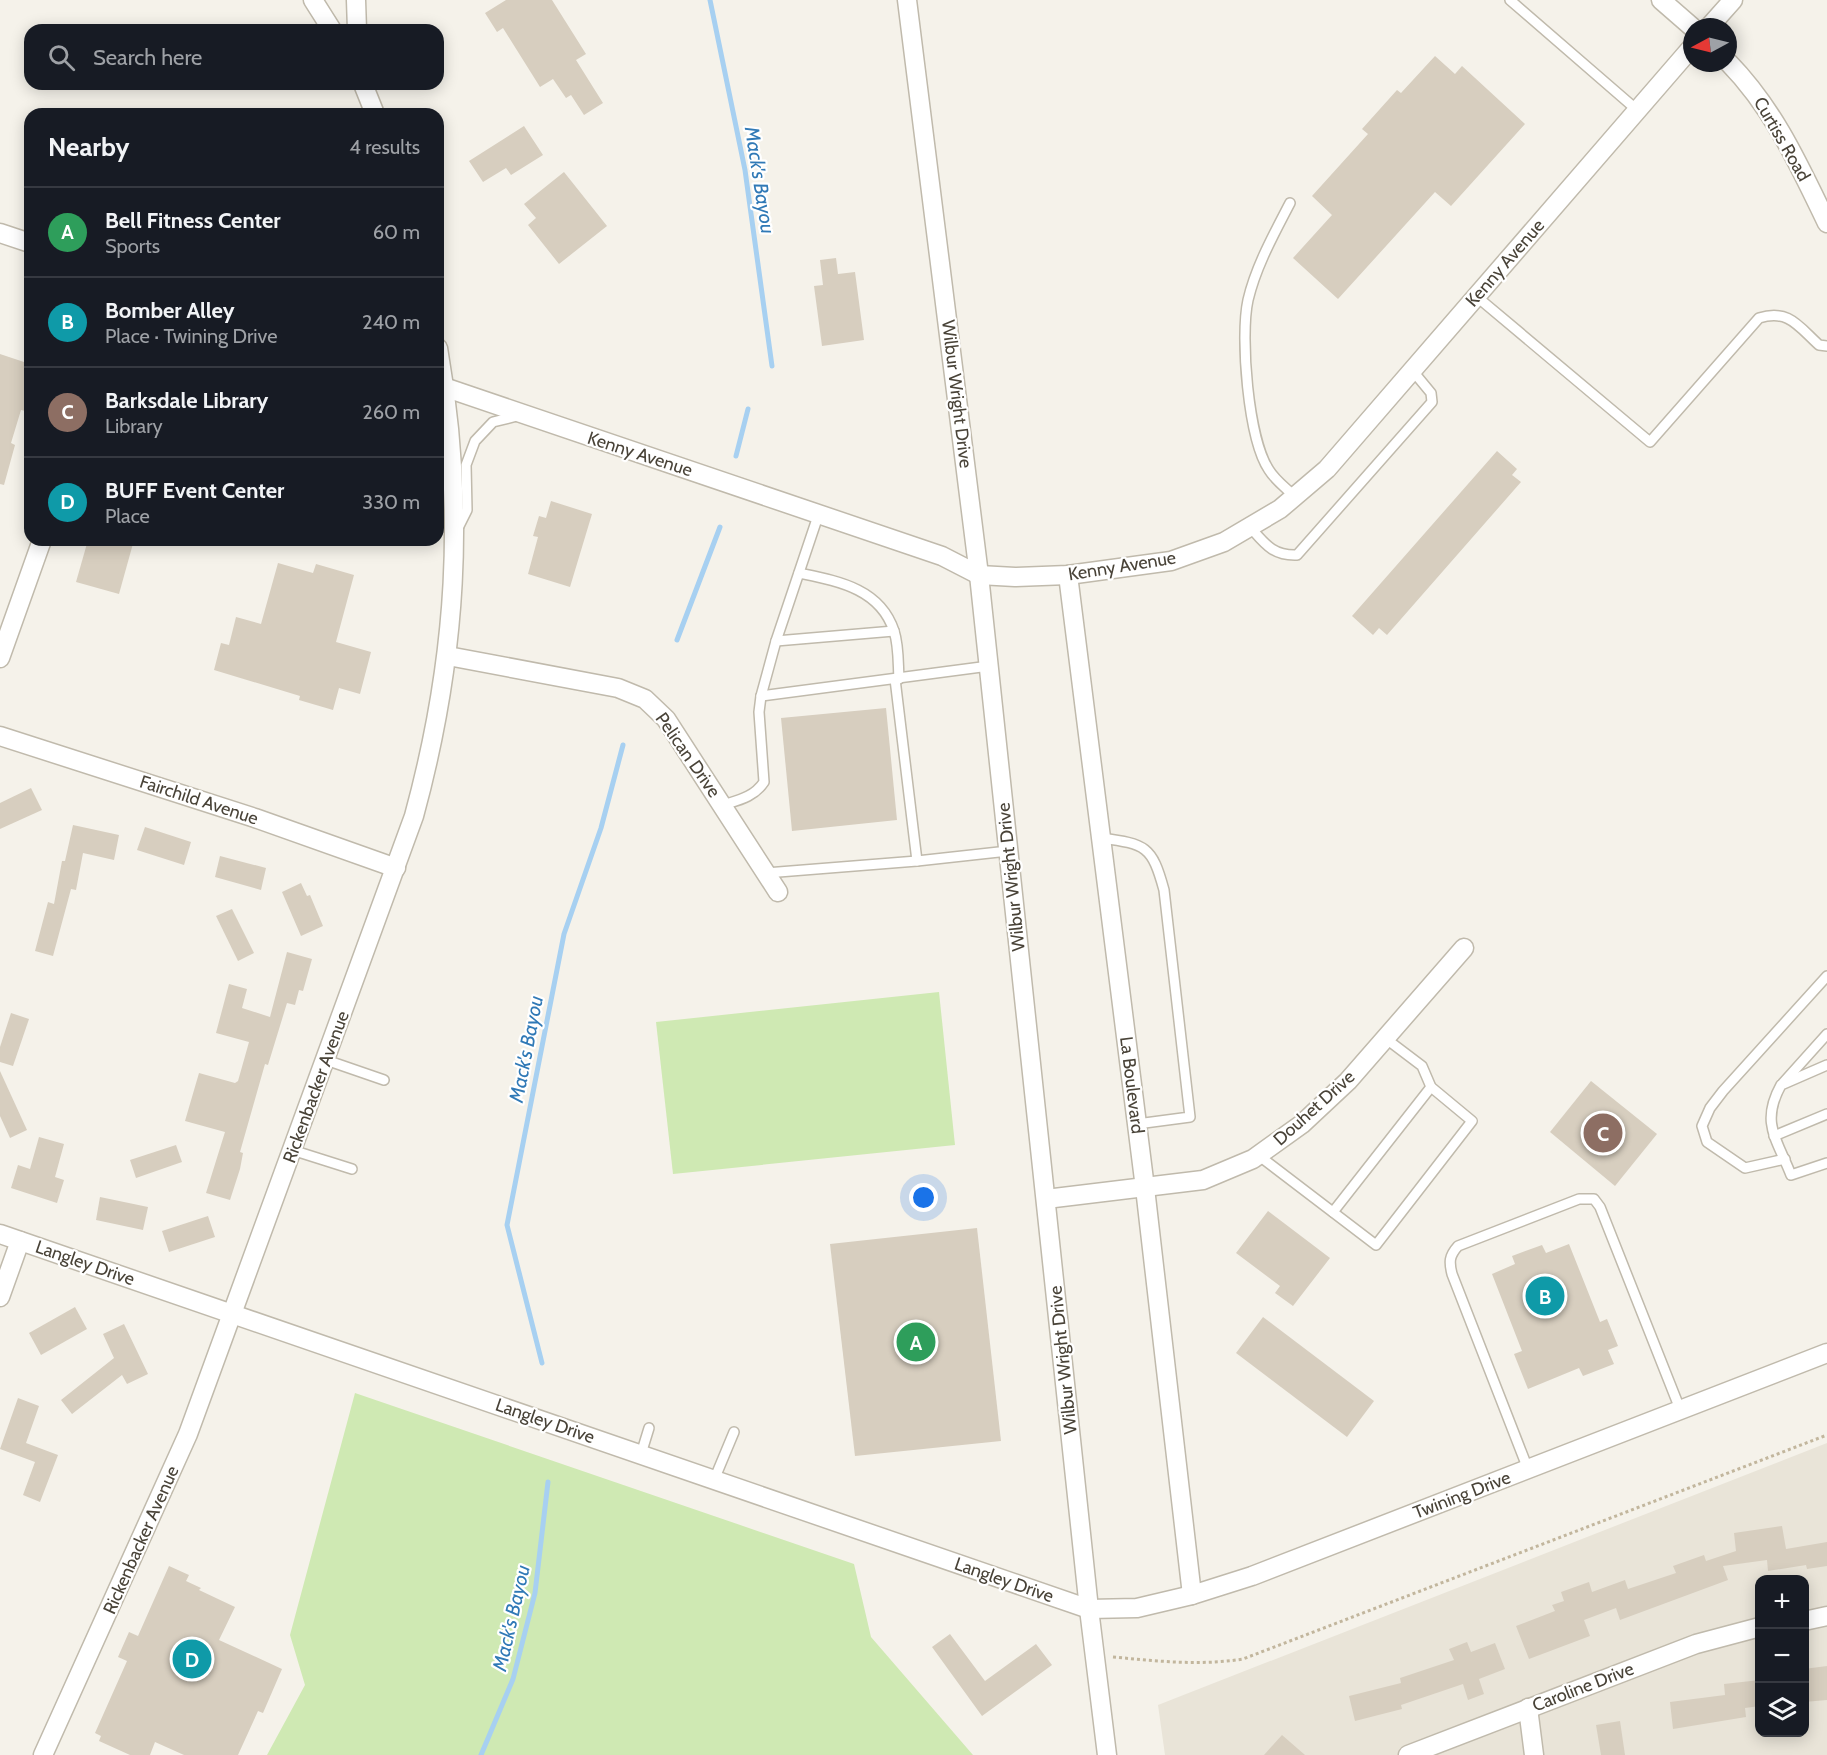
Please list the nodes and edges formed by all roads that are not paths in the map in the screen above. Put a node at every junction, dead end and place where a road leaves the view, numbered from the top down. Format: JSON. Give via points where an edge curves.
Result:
{"nodes":[{"id":1,"x":313,"y":0,"type":"edge"},
{"id":2,"x":356,"y":0,"type":"edge"},
{"id":3,"x":907,"y":0,"type":"edge"},
{"id":4,"x":1510,"y":0,"type":"edge"},
{"id":5,"x":1661,"y":0,"type":"edge"},
{"id":6,"x":1733,"y":0,"type":"edge"},
{"id":7,"x":1717,"y":18,"type":"edge"},
{"id":8,"x":1683,"y":19,"type":"edge"},
{"id":9,"x":328,"y":24,"type":"edge"},
{"id":10,"x":357,"y":24,"type":"edge"},
{"id":11,"x":1683,"y":57,"type":"edge"},
{"id":12,"x":1737,"y":72,"type":"edge"},
{"id":13,"x":365,"y":90,"type":"edge"},
{"id":14,"x":373,"y":108,"type":"edge"},
{"id":15,"x":1637,"y":110,"type":"junction"},
{"id":16,"x":1290,"y":203,"type":"dead end"},
{"id":17,"x":1827,"y":223,"type":"edge"},
{"id":18,"x":0,"y":233,"type":"edge"},
{"id":19,"x":24,"y":241,"type":"edge"},
{"id":20,"x":1476,"y":296,"type":"junction"},
{"id":21,"x":1827,"y":346,"type":"edge"},
{"id":22,"x":1412,"y":370,"type":"junction"},
{"id":23,"x":444,"y":387,"type":"edge"},
{"id":24,"x":444,"y":407,"type":"edge"},
{"id":25,"x":524,"y":415,"type":"junction"},
{"id":26,"x":1294,"y":496,"type":"junction"},
{"id":27,"x":819,"y":513,"type":"junction"},
{"id":28,"x":1250,"y":526,"type":"junction"},
{"id":29,"x":455,"y":533,"type":"junction"},
{"id":30,"x":40,"y":546,"type":"edge"},
{"id":31,"x":799,"y":573,"type":"junction"},
{"id":32,"x":979,"y":575,"type":"junction"},
{"id":33,"x":1068,"y":575,"type":"junction"},
{"id":34,"x":894,"y":631,"type":"junction"},
{"id":35,"x":776,"y":641,"type":"junction"},
{"id":36,"x":448,"y":656,"type":"junction"},
{"id":37,"x":0,"y":658,"type":"edge"},
{"id":38,"x":989,"y":666,"type":"junction"},
{"id":39,"x":897,"y":679,"type":"junction"},
{"id":40,"x":761,"y":696,"type":"junction"},
{"id":41,"x":0,"y":736,"type":"edge"},
{"id":42,"x":723,"y":805,"type":"junction"},
{"id":43,"x":1101,"y":838,"type":"junction"},
{"id":44,"x":1008,"y":850,"type":"junction"},
{"id":45,"x":916,"y":861,"type":"junction"},
{"id":46,"x":396,"y":868,"type":"junction"},
{"id":47,"x":766,"y":873,"type":"junction"},
{"id":48,"x":778,"y":892,"type":"dead end"},
{"id":49,"x":1464,"y":948,"type":"dead end"},
{"id":50,"x":1827,"y":976,"type":"edge"},
{"id":51,"x":1827,"y":1034,"type":"edge"},
{"id":52,"x":1385,"y":1038,"type":"junction"},
{"id":53,"x":326,"y":1060,"type":"junction"},
{"id":54,"x":1827,"y":1065,"type":"edge"},
{"id":55,"x":384,"y":1080,"type":"dead end"},
{"id":56,"x":1781,"y":1085,"type":"junction"},
{"id":57,"x":1431,"y":1087,"type":"junction"},
{"id":58,"x":1827,"y":1114,"type":"edge"},
{"id":59,"x":1137,"y":1124,"type":"junction"},
{"id":60,"x":1774,"y":1136,"type":"junction"},
{"id":61,"x":292,"y":1150,"type":"junction"},
{"id":62,"x":1258,"y":1155,"type":"junction"},
{"id":63,"x":1785,"y":1159,"type":"junction"},
{"id":64,"x":1827,"y":1163,"type":"edge"},
{"id":65,"x":352,"y":1169,"type":"dead end"},
{"id":66,"x":1145,"y":1188,"type":"junction"},
{"id":67,"x":1046,"y":1198,"type":"junction"},
{"id":68,"x":1333,"y":1212,"type":"junction"},
{"id":69,"x":0,"y":1234,"type":"edge"},
{"id":70,"x":20,"y":1241,"type":"junction"},
{"id":71,"x":0,"y":1297,"type":"edge"},
{"id":72,"x":232,"y":1313,"type":"junction"},
{"id":73,"x":1827,"y":1353,"type":"edge"},
{"id":74,"x":1680,"y":1409,"type":"junction"},
{"id":75,"x":648,"y":1428,"type":"dead end"},
{"id":76,"x":734,"y":1432,"type":"dead end"},
{"id":77,"x":641,"y":1454,"type":"junction"},
{"id":78,"x":1528,"y":1469,"type":"junction"},
{"id":79,"x":714,"y":1479,"type":"junction"},
{"id":80,"x":1192,"y":1595,"type":"junction"},
{"id":81,"x":1089,"y":1609,"type":"junction"},
{"id":82,"x":1827,"y":1616,"type":"edge"},
{"id":83,"x":1809,"y":1620,"type":"edge"},
{"id":84,"x":1755,"y":1628,"type":"edge"},
{"id":85,"x":1528,"y":1708,"type":"junction"},
{"id":86,"x":43,"y":1755,"type":"edge"},
{"id":87,"x":1107,"y":1755,"type":"edge"},
{"id":88,"x":1408,"y":1755,"type":"edge"},
{"id":89,"x":1534,"y":1755,"type":"edge"}],
"edges":[{"from":1,"to":9,"type":"street"},
{"from":2,"to":10,"type":"street"},
{"from":3,"to":32,"type":"street","name":"Wilbur Wright Drive"},
{"from":4,"to":15,"type":"lane"},
{"from":5,"to":8,"type":"street"},
{"from":6,"to":7,"type":"street"},
{"from":11,"to":15,"type":"street","name":"Kenny Avenue"},
{"from":12,"to":17,"type":"street","name":"Curtiss Road","via":[[1762,101],[1785,137]]},
{"from":13,"to":14,"type":"street"},
{"from":15,"to":20,"type":"street","name":"Kenny Avenue"},
{"from":16,"to":26,"type":"lane","via":[[1267,247],[1249,297],[1245,334],[1260,449],[1269,470]]},
{"from":18,"to":19,"type":"street"},
{"from":20,"to":21,"type":"lane","via":[[1650,442],[1759,318],[1774,314],[1792,320],[1818,345]]},
{"from":20,"to":22,"type":"street","name":"Kenny Avenue"},
{"from":22,"to":26,"type":"street","name":"Kenny Avenue","via":[[1326,469]]},
{"from":22,"to":28,"type":"lane","via":[[1431,393],[1432,402],[1298,555],[1271,551]]},
{"from":23,"to":25,"type":"street","name":"Kenny Avenue"},
{"from":24,"to":29,"type":"street","name":"Rickenbacker Avenue","via":[[454,476]]},
{"from":25,"to":27,"type":"street","name":"Kenny Avenue"},
{"from":25,"to":29,"type":"lane","via":[[493,422],[474,441],[466,465],[467,510]]},
{"from":26,"to":28,"type":"street","name":"Kenny Avenue"},
{"from":27,"to":31,"type":"lane"},
{"from":27,"to":32,"type":"street","name":"Kenny Avenue","via":[[942,556]]},
{"from":28,"to":33,"type":"street","name":"Kenny Avenue","via":[[1224,542],[1171,561]]},
{"from":29,"to":36,"type":"street","name":"Rickenbacker Avenue"},
{"from":30,"to":37,"type":"street"},
{"from":31,"to":34,"type":"lane","via":[[847,583],[866,594]]},
{"from":31,"to":35,"type":"lane"},
{"from":32,"to":33,"type":"street","name":"Kenny Avenue"},
{"from":32,"to":38,"type":"street","name":"Wilbur Wright Drive"},
{"from":33,"to":43,"type":"street","name":"La Boulevard"},
{"from":34,"to":35,"type":"lane"},
{"from":34,"to":39,"type":"lane"},
{"from":35,"to":40,"type":"lane"},
{"from":36,"to":42,"type":"street","name":"Pelican Drive","via":[[637,694],[666,719]]},
{"from":36,"to":46,"type":"street","name":"Rickenbacker Avenue","via":[[428,766]]},
{"from":38,"to":39,"type":"lane"},
{"from":38,"to":44,"type":"street","name":"Wilbur Wright Drive"},
{"from":39,"to":40,"type":"lane"},
{"from":39,"to":45,"type":"lane"},
{"from":40,"to":42,"type":"lane","via":[[765,782],[747,797]]},
{"from":41,"to":46,"type":"street","name":"Fairchild Avenue"},
{"from":42,"to":47,"type":"street","name":"Pelican Drive"},
{"from":43,"to":59,"type":"street","name":"La Boulevard"},
{"from":43,"to":59,"type":"lane","via":[[1148,851],[1157,865],[1164,890],[1190,1117]]},
{"from":44,"to":45,"type":"lane"},
{"from":44,"to":67,"type":"street","name":"Wilbur Wright Drive"},
{"from":45,"to":47,"type":"lane"},
{"from":46,"to":53,"type":"street","name":"Rickenbacker Avenue"},
{"from":47,"to":48,"type":"street","name":"Pelican Drive"},
{"from":49,"to":52,"type":"street","name":"Douhet Drive"},
{"from":50,"to":63,"type":"lane","via":[[1723,1091],[1702,1126],[1707,1142],[1745,1168]]},
{"from":51,"to":56,"type":"lane"},
{"from":52,"to":57,"type":"lane","via":[[1422,1066]]},
{"from":52,"to":62,"type":"street","name":"Douhet Drive","via":[[1348,1081],[1302,1124]]},
{"from":53,"to":55,"type":"lane"},
{"from":53,"to":61,"type":"street","name":"Rickenbacker Avenue"},
{"from":54,"to":56,"type":"lane"},
{"from":56,"to":60,"type":"lane","via":[[1769,1112]]},
{"from":57,"to":68,"type":"lane"},
{"from":57,"to":68,"type":"lane","via":[[1472,1121],[1376,1245]]},
{"from":58,"to":60,"type":"lane"},
{"from":59,"to":66,"type":"street","name":"La Boulevard"},
{"from":60,"to":63,"type":"lane"},
{"from":61,"to":65,"type":"lane"},
{"from":61,"to":72,"type":"street","name":"Rickenbacker Avenue"},
{"from":62,"to":66,"type":"street","name":"Douhet Drive","via":[[1203,1180]]},
{"from":62,"to":68,"type":"lane"},
{"from":63,"to":64,"type":"lane","via":[[1791,1175]]},
{"from":66,"to":67,"type":"street","name":"Douhet Drive"},
{"from":66,"to":80,"type":"street","name":"La Boulevard"},
{"from":67,"to":81,"type":"street","name":"Wilbur Wright Drive"},
{"from":69,"to":70,"type":"street","name":"Langley Drive"},
{"from":70,"to":71,"type":"street"},
{"from":70,"to":72,"type":"street","name":"Langley Drive"},
{"from":72,"to":77,"type":"street","name":"Langley Drive"},
{"from":72,"to":86,"type":"street","name":"Rickenbacker Avenue","via":[[167,1484]]},
{"from":73,"to":74,"type":"street","name":"Twining Drive"},
{"from":74,"to":78,"type":"street","name":"Twining Drive"},
{"from":74,"to":78,"type":"lane","via":[[1594,1199],[1579,1199],[1458,1246],[1449,1263]]},
{"from":75,"to":77,"type":"lane"},
{"from":76,"to":79,"type":"lane"},
{"from":77,"to":79,"type":"street","name":"Langley Drive"},
{"from":78,"to":80,"type":"street","name":"Twining Drive","via":[[1302,1557]]},
{"from":79,"to":81,"type":"street","name":"Langley Drive"},
{"from":80,"to":81,"type":"street","name":"Twining Drive","via":[[1137,1608]]},
{"from":81,"to":87,"type":"street","name":"Wilbur Wright Drive"},
{"from":82,"to":83,"type":"street"},
{"from":84,"to":85,"type":"street","name":"Caroline Drive","via":[[1696,1644]]},
{"from":85,"to":88,"type":"street","name":"Caroline Drive"},
{"from":85,"to":89,"type":"street"}]}
